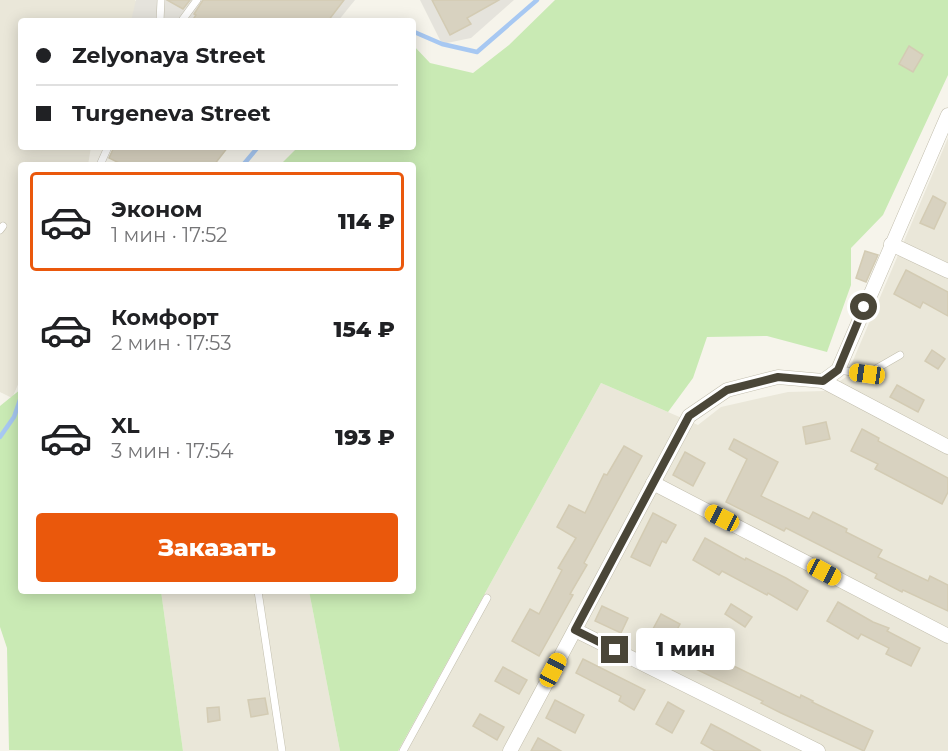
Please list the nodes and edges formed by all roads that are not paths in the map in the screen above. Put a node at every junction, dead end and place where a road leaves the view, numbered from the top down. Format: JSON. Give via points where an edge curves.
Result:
{"nodes":[{"id":1,"x":160,"y":0,"type":"edge"},
{"id":2,"x":197,"y":0,"type":"edge"},
{"id":3,"x":160,"y":18,"type":"edge"},
{"id":4,"x":184,"y":18,"type":"edge"},
{"id":5,"x":948,"y":115,"type":"edge"},
{"id":6,"x":891,"y":244,"type":"junction"},
{"id":7,"x":948,"y":271,"type":"edge"},
{"id":8,"x":900,"y":355,"type":"dead end"},
{"id":9,"x":838,"y":370,"type":"junction"},
{"id":10,"x":823,"y":381,"type":"junction"},
{"id":11,"x":948,"y":447,"type":"edge"},
{"id":12,"x":653,"y":483,"type":"junction"},
{"id":13,"x":258,"y":594,"type":"edge"},
{"id":14,"x":487,"y":598,"type":"dead end"},
{"id":15,"x":575,"y":630,"type":"junction"},
{"id":16,"x":948,"y":636,"type":"edge"},
{"id":17,"x":282,"y":751,"type":"edge"},
{"id":18,"x":403,"y":751,"type":"edge"},
{"id":19,"x":510,"y":751,"type":"edge"},
{"id":20,"x":818,"y":751,"type":"edge"}],
"edges":[{"from":1,"to":3,"type":"lane"},
{"from":2,"to":4,"type":"lane"},
{"from":5,"to":6,"type":"street"},
{"from":6,"to":7,"type":"street"},
{"from":6,"to":9,"type":"street"},
{"from":8,"to":9,"type":"lane","via":[[867,374]]},
{"from":9,"to":10,"type":"street"},
{"from":10,"to":11,"type":"street"},
{"from":10,"to":12,"type":"street","via":[[778,377],[727,390],[689,416]]},
{"from":12,"to":15,"type":"street"},
{"from":12,"to":16,"type":"street"},
{"from":13,"to":17,"type":"lane"},
{"from":14,"to":18,"type":"lane"},
{"from":15,"to":19,"type":"street"},
{"from":15,"to":20,"type":"street"}]}
